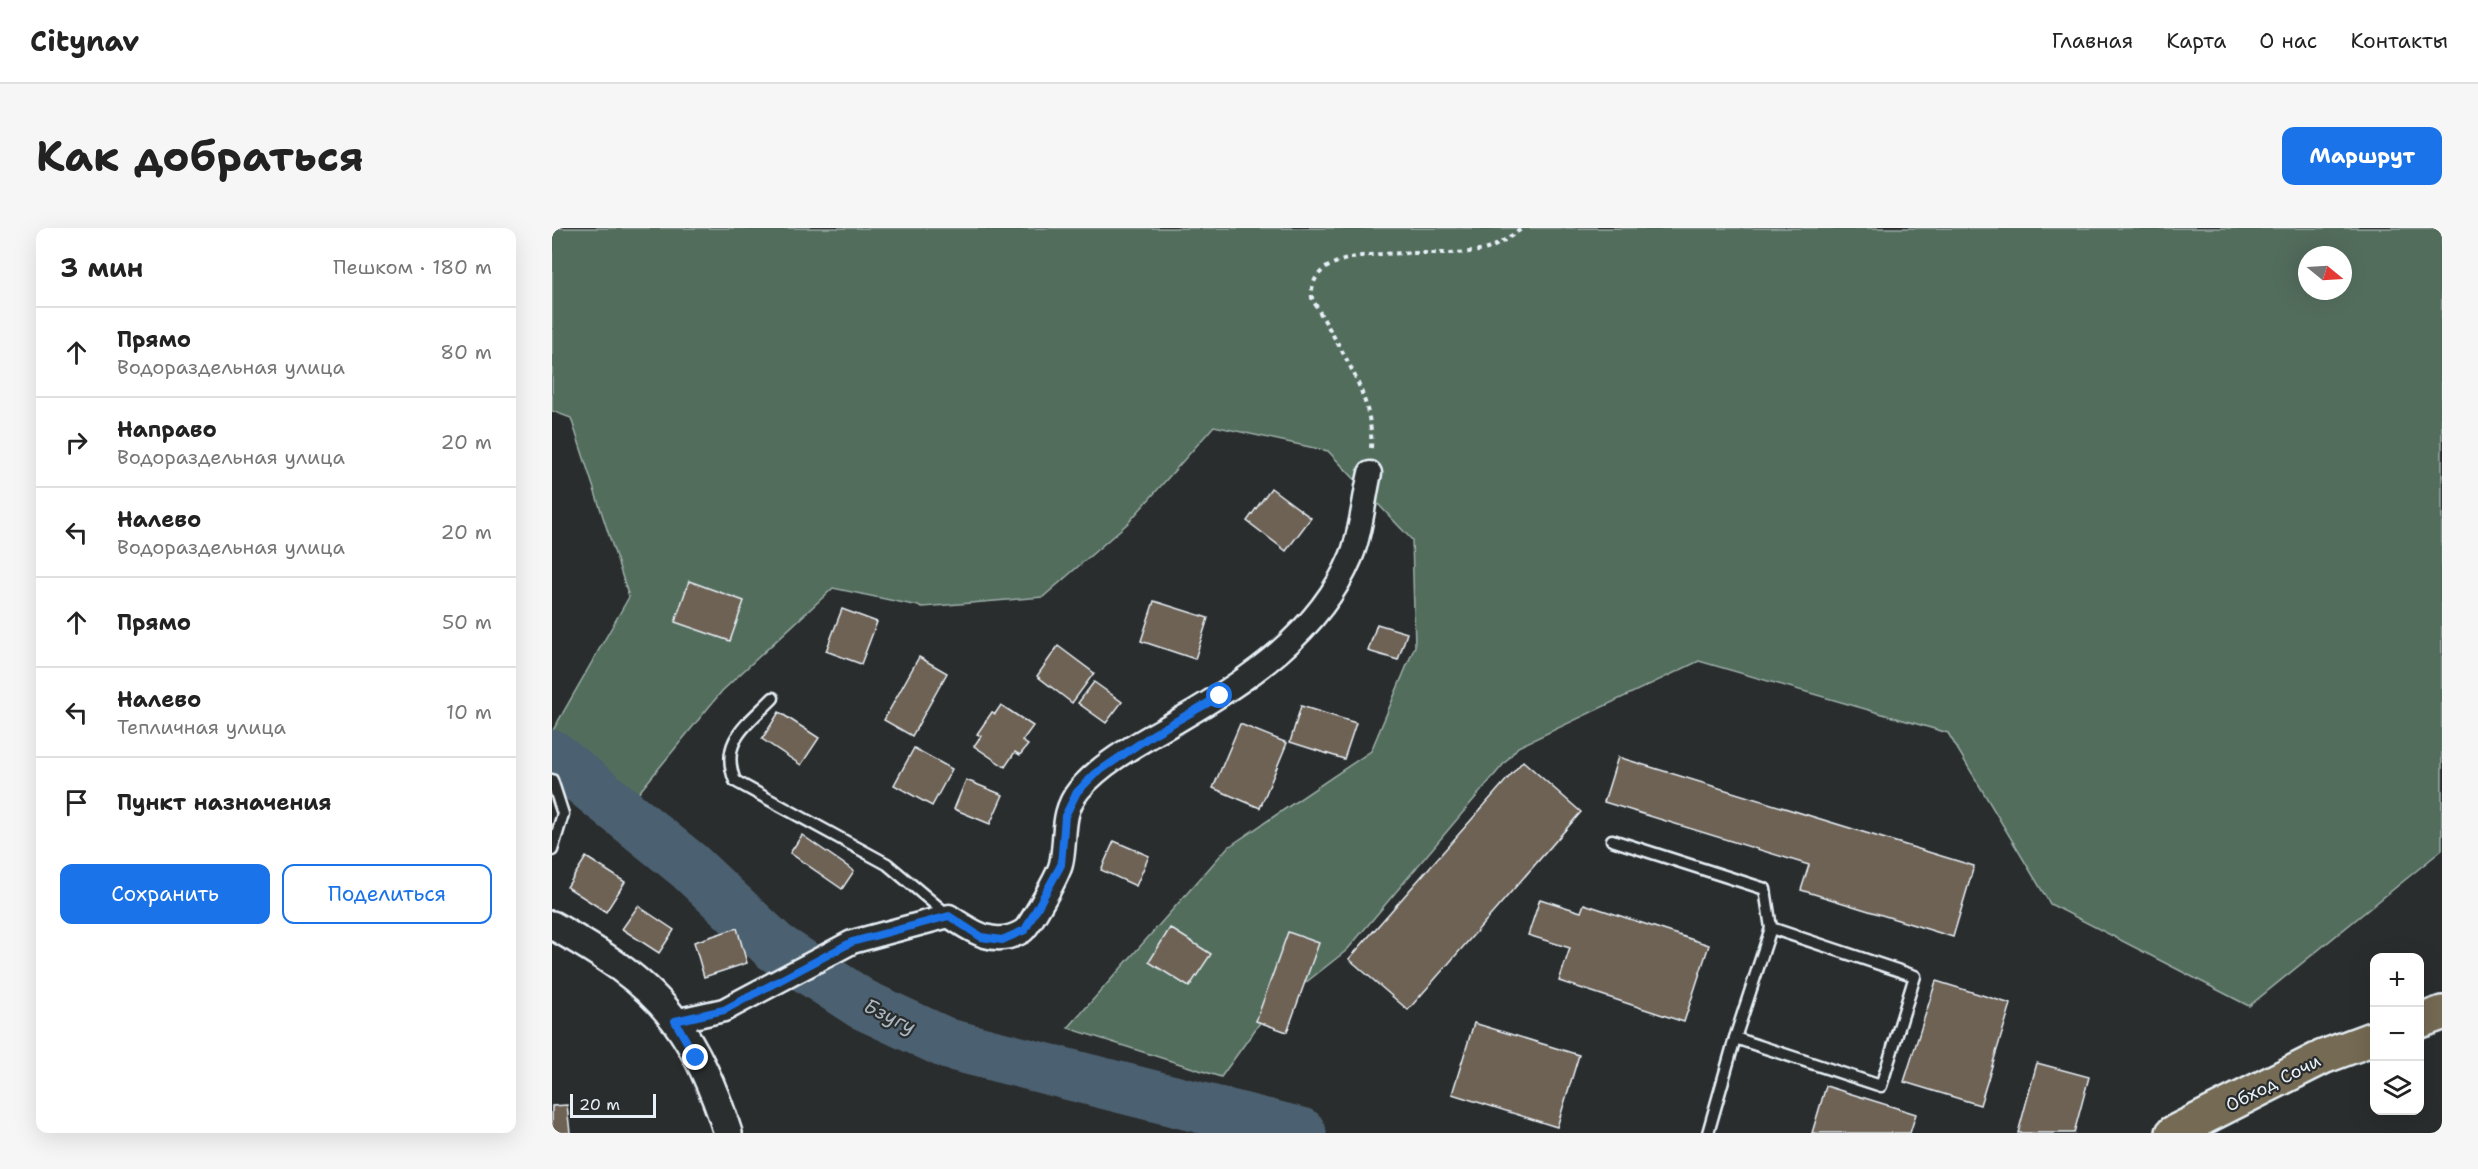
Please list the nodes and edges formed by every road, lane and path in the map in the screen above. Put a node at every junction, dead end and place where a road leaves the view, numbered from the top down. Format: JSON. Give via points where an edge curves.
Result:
{"nodes":[{"id":1,"x":1523,"y":228,"type":"edge"},
{"id":2,"x":1370,"y":473,"type":"joint"},
{"id":3,"x":773,"y":698,"type":"dead end"},
{"id":4,"x":552,"y":780,"type":"edge"},
{"id":5,"x":1612,"y":840,"type":"dead end"},
{"id":6,"x":552,"y":850,"type":"edge"},
{"id":7,"x":949,"y":916,"type":"junction"},
{"id":8,"x":552,"y":924,"type":"edge"},
{"id":9,"x":1772,"y":928,"type":"junction"},
{"id":10,"x":2442,"y":1013,"type":"edge"},
{"id":11,"x":2424,"y":1020,"type":"edge"},
{"id":12,"x":675,"y":1021,"type":"junction"},
{"id":13,"x":1735,"y":1038,"type":"junction"},
{"id":14,"x":2370,"y":1039,"type":"edge"},
{"id":15,"x":728,"y":1133,"type":"edge"},
{"id":16,"x":1708,"y":1133,"type":"edge"},
{"id":17,"x":2173,"y":1133,"type":"edge"}],
"edges":[{"from":1,"to":2,"type":"path","via":[[1487,249],[1358,256],[1321,270],[1311,286],[1312,298],[1364,396],[1372,435]]},
{"from":2,"to":7,"type":"street","via":[[1352,556],[1328,598],[1302,631],[1265,664],[1220,696],[1152,735],[1095,774],[1077,792],[1065,816],[1061,865],[1025,930],[1002,940],[981,937]]},
{"from":3,"to":7,"type":"lane","via":[[732,741],[728,765],[735,781],[886,864]]},
{"from":4,"to":6,"type":"lane","via":[[564,814]]},
{"from":5,"to":9,"type":"lane","via":[[1765,889]]},
{"from":7,"to":12,"type":"street","via":[[852,942],[724,1010]]},
{"from":8,"to":12,"type":"street","via":[[602,954]]},
{"from":9,"to":13,"type":"lane"},
{"from":9,"to":13,"type":"lane","via":[[1915,976],[1881,1086]]},
{"from":10,"to":11,"type":"highway"},
{"from":12,"to":15,"type":"street","via":[[718,1100]]},
{"from":13,"to":16,"type":"lane"},
{"from":14,"to":17,"type":"highway","name":"Обход Сочи","via":[[2323,1057]]}]}
